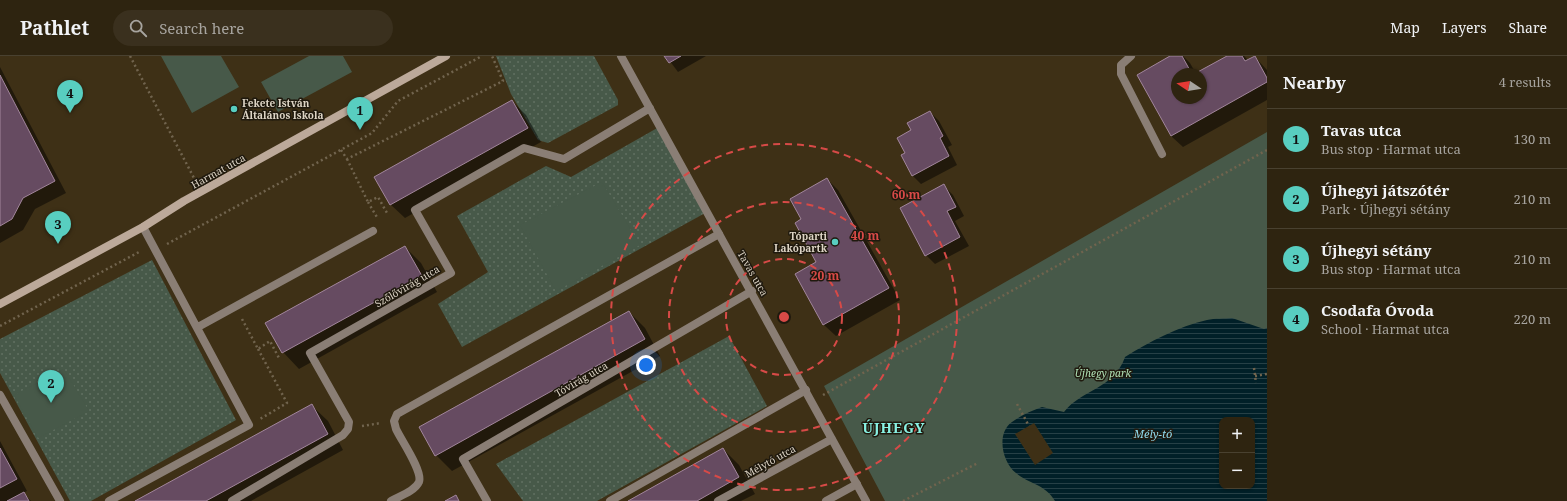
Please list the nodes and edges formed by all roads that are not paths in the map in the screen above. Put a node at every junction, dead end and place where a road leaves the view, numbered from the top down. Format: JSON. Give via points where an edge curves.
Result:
{"nodes":[{"id":1,"x":446,"y":56,"type":"edge"},
{"id":2,"x":621,"y":56,"type":"edge"},
{"id":3,"x":1131,"y":56,"type":"edge"},
{"id":4,"x":650,"y":108,"type":"junction"},
{"id":5,"x":1162,"y":154,"type":"dead end"},
{"id":6,"x":143,"y":227,"type":"junction"},
{"id":7,"x":373,"y":231,"type":"dead end"},
{"id":8,"x":719,"y":234,"type":"junction"},
{"id":9,"x":752,"y":291,"type":"junction"},
{"id":10,"x":0,"y":304,"type":"edge"},
{"id":11,"x":198,"y":327,"type":"junction"},
{"id":12,"x":806,"y":390,"type":"junction"},
{"id":13,"x":0,"y":394,"type":"edge"},
{"id":14,"x":832,"y":439,"type":"junction"},
{"id":15,"x":857,"y":484,"type":"junction"},
{"id":16,"x":236,"y":500,"type":"edge"},
{"id":17,"x":60,"y":501,"type":"edge"},
{"id":18,"x":109,"y":501,"type":"edge"},
{"id":19,"x":392,"y":501,"type":"edge"},
{"id":20,"x":488,"y":501,"type":"edge"},
{"id":21,"x":610,"y":501,"type":"edge"},
{"id":22,"x":718,"y":501,"type":"edge"},
{"id":23,"x":826,"y":501,"type":"edge"},
{"id":24,"x":866,"y":501,"type":"edge"}],
"edges":[{"from":1,"to":6,"type":"street","name":"Harmat utca","via":[[184,201]]},
{"from":2,"to":4,"type":"street","name":"Tavas utca"},
{"from":3,"to":5,"type":"street","via":[[1121,65],[1121,74]]},
{"from":4,"to":8,"type":"street","name":"Tavas utca"},
{"from":4,"to":16,"type":"street","name":"Szőlővirág utca","via":[[564,159],[524,148],[415,210],[451,273],[310,354],[349,422],[348,429],[343,435]]},
{"from":6,"to":10,"type":"street","name":"Harmat utca"},
{"from":6,"to":11,"type":"street"},
{"from":7,"to":11,"type":"street"},
{"from":8,"to":9,"type":"street","name":"Tavas utca"},
{"from":8,"to":19,"type":"street","via":[[397,414],[394,421],[396,429],[420,472],[419,481],[414,488]]},
{"from":9,"to":12,"type":"street","name":"Tavas utca"},
{"from":9,"to":20,"type":"street","name":"Tóvirág utca","via":[[463,459]]},
{"from":11,"to":18,"type":"street","via":[[249,425]]},
{"from":12,"to":14,"type":"street","name":"Tavas utca"},
{"from":12,"to":21,"type":"street"},
{"from":13,"to":17,"type":"street"},
{"from":14,"to":15,"type":"street","name":"Tavas utca"},
{"from":14,"to":22,"type":"street","name":"Mélytó utca"},
{"from":15,"to":23,"type":"street"},
{"from":15,"to":24,"type":"street","name":"Tavas utca"}]}
